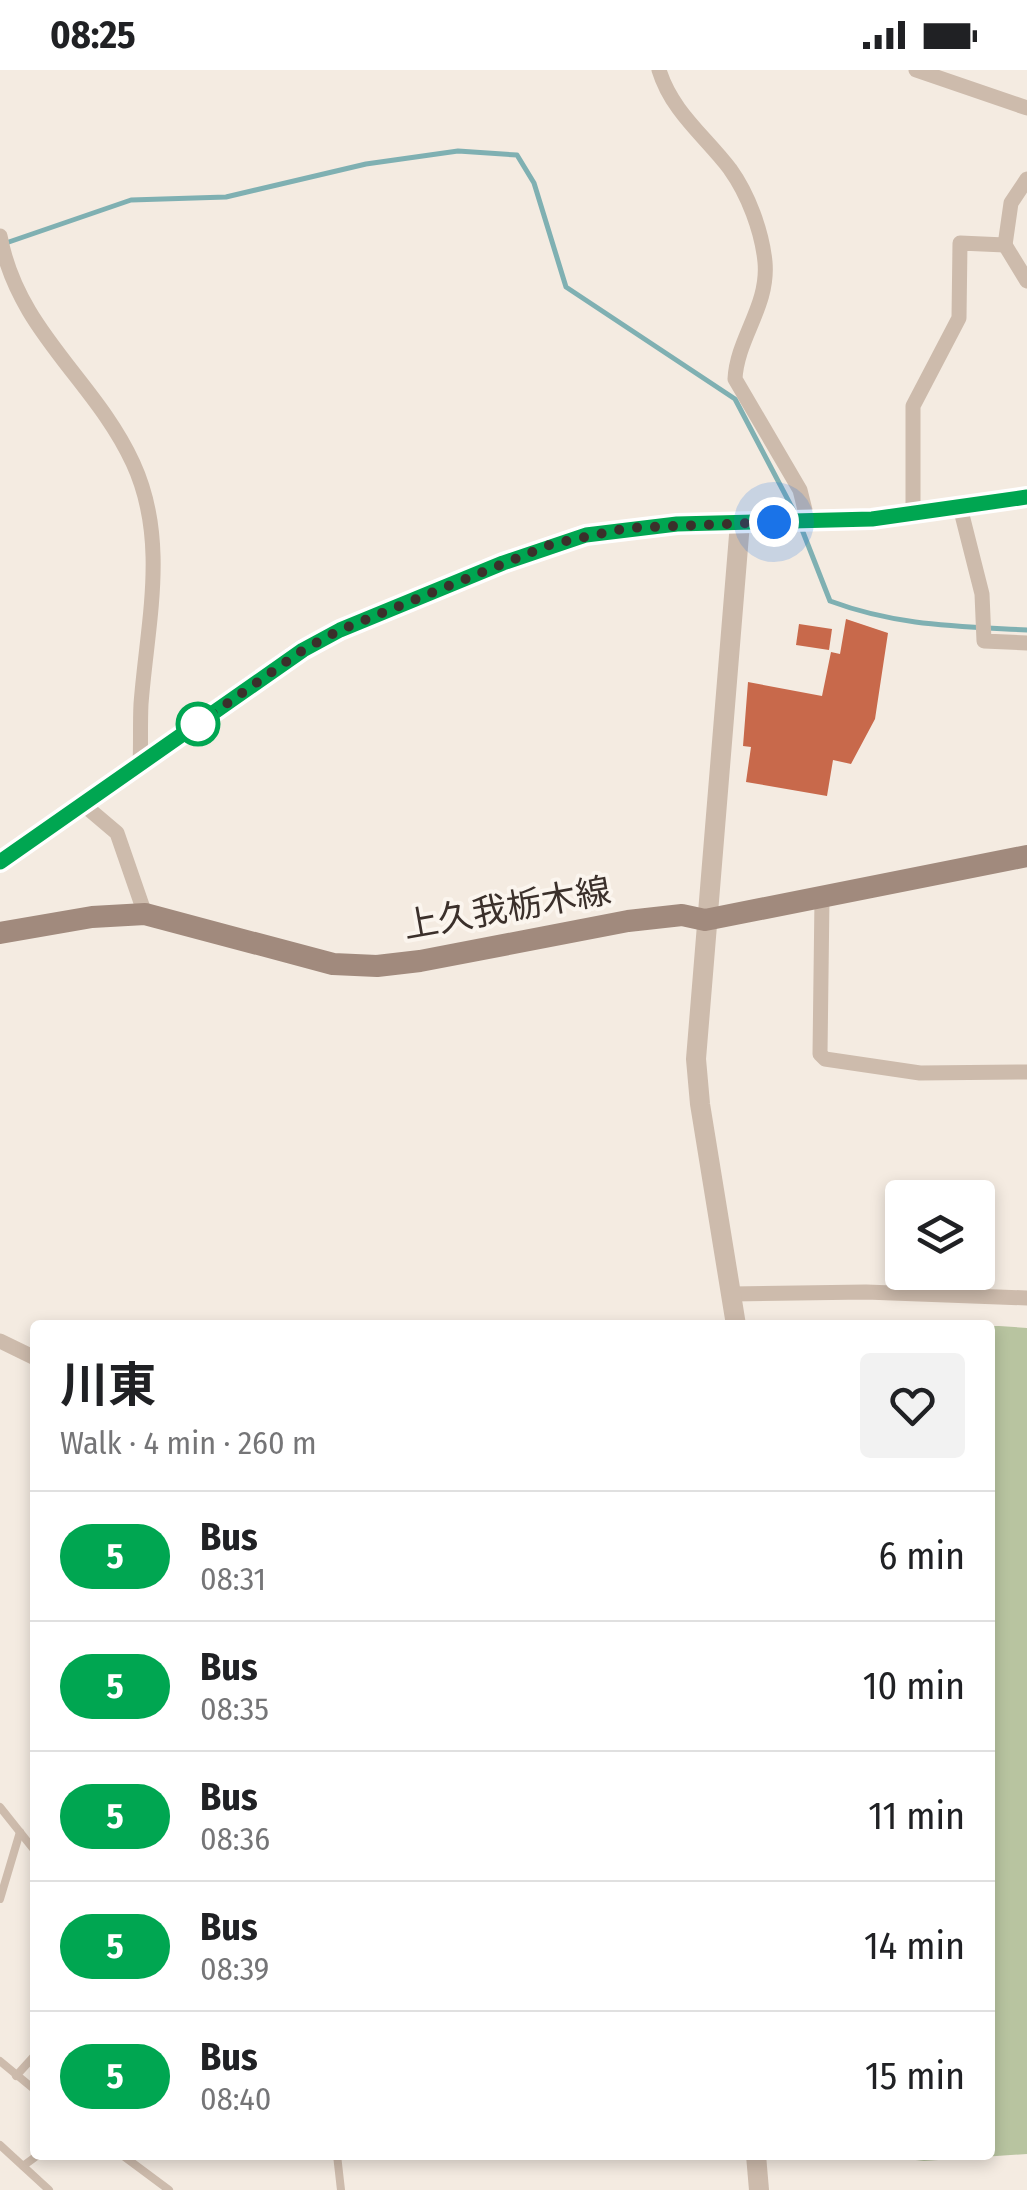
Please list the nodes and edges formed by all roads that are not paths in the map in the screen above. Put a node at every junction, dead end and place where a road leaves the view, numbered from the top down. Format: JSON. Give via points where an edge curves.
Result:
{"nodes":[{"id":1,"x":660,"y":70,"type":"edge"},
{"id":2,"x":916,"y":70,"type":"edge"},
{"id":3,"x":1027,"y":108,"type":"edge"},
{"id":4,"x":1027,"y":178,"type":"edge"},
{"id":5,"x":0,"y":236,"type":"edge"},
{"id":6,"x":1006,"y":245,"type":"junction"},
{"id":7,"x":1027,"y":281,"type":"edge"},
{"id":8,"x":1027,"y":497,"type":"edge"},
{"id":9,"x":960,"y":508,"type":"junction"},
{"id":10,"x":912,"y":514,"type":"junction"},
{"id":11,"x":808,"y":522,"type":"junction"},
{"id":12,"x":740,"y":523,"type":"junction"},
{"id":13,"x":1027,"y":643,"type":"edge"},
{"id":14,"x":140,"y":765,"type":"junction"},
{"id":15,"x":84,"y":804,"type":"junction"},
{"id":16,"x":1027,"y":856,"type":"edge"},
{"id":17,"x":0,"y":862,"type":"edge"},
{"id":18,"x":822,"y":898,"type":"junction"},
{"id":19,"x":145,"y":914,"type":"junction"},
{"id":20,"x":705,"y":920,"type":"junction"},
{"id":21,"x":0,"y":933,"type":"edge"},
{"id":22,"x":1027,"y":1072,"type":"edge"},
{"id":23,"x":732,"y":1294,"type":"junction"},
{"id":24,"x":1027,"y":1298,"type":"edge"},
{"id":25,"x":735,"y":1320,"type":"edge"},
{"id":26,"x":0,"y":1341,"type":"edge"},
{"id":27,"x":30,"y":1356,"type":"edge"},
{"id":28,"x":0,"y":1808,"type":"edge"},
{"id":29,"x":20,"y":1832,"type":"junction"},
{"id":30,"x":30,"y":1845,"type":"edge"},
{"id":31,"x":0,"y":1899,"type":"edge"},
{"id":32,"x":0,"y":2061,"type":"edge"},
{"id":33,"x":30,"y":2061,"type":"edge"},
{"id":34,"x":16,"y":2076,"type":"junction"},
{"id":35,"x":30,"y":2086,"type":"edge"},
{"id":36,"x":0,"y":2145,"type":"edge"},
{"id":37,"x":31,"y":2160,"type":"edge"},
{"id":38,"x":129,"y":2160,"type":"edge"},
{"id":39,"x":338,"y":2160,"type":"edge"},
{"id":40,"x":757,"y":2160,"type":"edge"},
{"id":41,"x":23,"y":2166,"type":"junction"},
{"id":42,"x":49,"y":2190,"type":"edge"},
{"id":43,"x":169,"y":2190,"type":"edge"},
{"id":44,"x":342,"y":2190,"type":"edge"},
{"id":45,"x":760,"y":2190,"type":"edge"}],
"edges":[{"from":1,"to":11,"type":"street","via":[[670,98],[748,198],[765,262],[762,304],[736,363],[736,380],[800,490]]},
{"from":2,"to":3,"type":"street"},
{"from":4,"to":6,"type":"street","via":[[1011,203]]},
{"from":5,"to":14,"type":"street","via":[[4,260],[38,329],[108,416],[135,466],[152,533],[154,606]]},
{"from":6,"to":7,"type":"street"},
{"from":6,"to":10,"type":"street","via":[[960,242],[958,318],[912,406]]},
{"from":8,"to":9,"type":"street"},
{"from":9,"to":10,"type":"street"},
{"from":9,"to":13,"type":"street","via":[[982,594],[984,641]]},
{"from":10,"to":11,"type":"street"},
{"from":11,"to":12,"type":"street"},
{"from":12,"to":14,"type":"street","via":[[613,530],[503,563],[303,650]]},
{"from":12,"to":20,"type":"street"},
{"from":14,"to":15,"type":"street"},
{"from":15,"to":17,"type":"street"},
{"from":15,"to":19,"type":"street","via":[[117,834]]},
{"from":16,"to":18,"type":"main road","name":"上久我栃木線"},
{"from":18,"to":20,"type":"main road","name":"上久我栃木線"},
{"from":18,"to":22,"type":"street","via":[[820,1054],[920,1073]]},
{"from":19,"to":20,"type":"main road","name":"上久我栃木線","via":[[332,964],[378,966],[628,921],[682,915]]},
{"from":19,"to":21,"type":"main road","name":"上久我栃木線"},
{"from":20,"to":23,"type":"street","via":[[696,1059]]},
{"from":23,"to":24,"type":"street"},
{"from":23,"to":25,"type":"street"},
{"from":26,"to":27,"type":"street"},
{"from":28,"to":29,"type":"lane"},
{"from":29,"to":30,"type":"lane"},
{"from":29,"to":31,"type":"lane"},
{"from":32,"to":34,"type":"lane"},
{"from":33,"to":34,"type":"lane"},
{"from":34,"to":35,"type":"lane"},
{"from":36,"to":41,"type":"lane"},
{"from":37,"to":41,"type":"lane"},
{"from":38,"to":43,"type":"lane"},
{"from":39,"to":44,"type":"lane"},
{"from":40,"to":45,"type":"street"},
{"from":41,"to":42,"type":"lane"}]}
